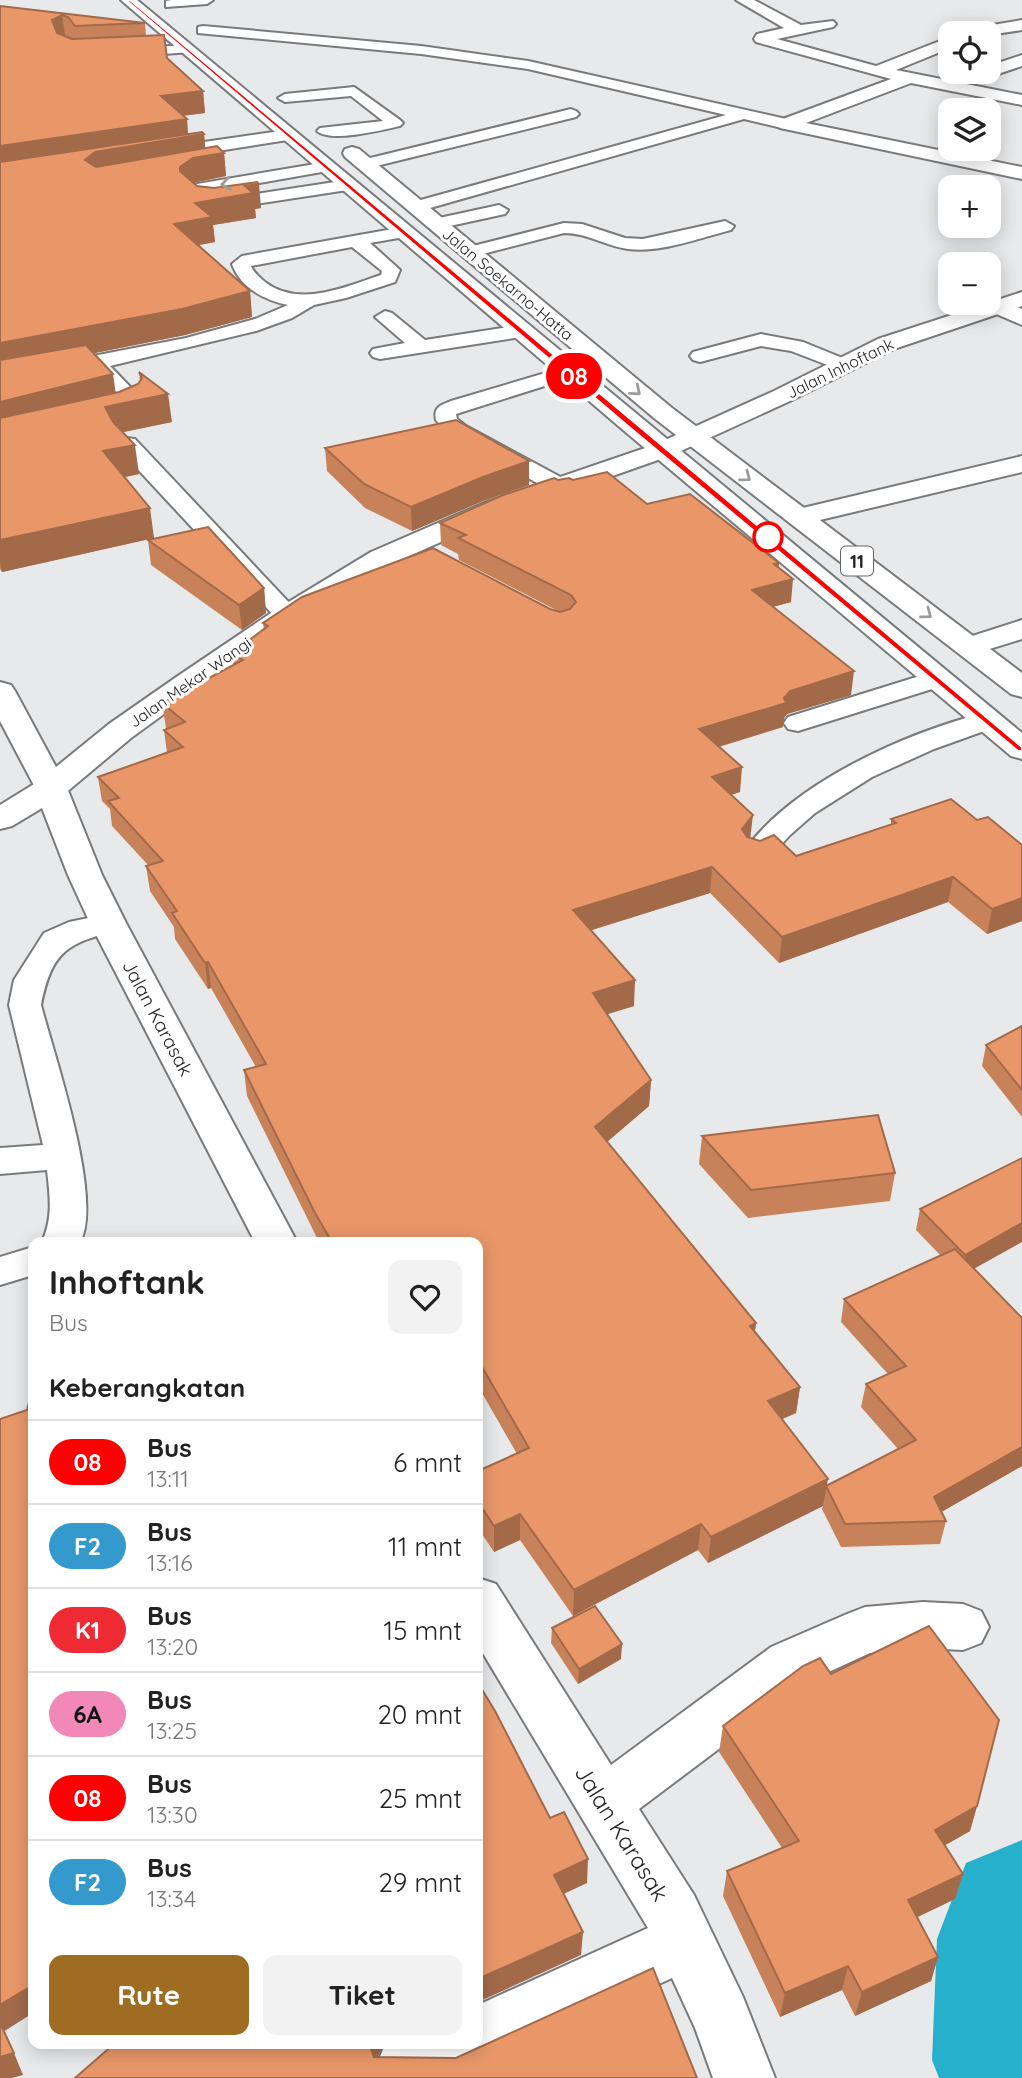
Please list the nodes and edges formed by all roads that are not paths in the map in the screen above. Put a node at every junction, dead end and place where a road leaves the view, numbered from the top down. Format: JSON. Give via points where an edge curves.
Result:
{"nodes":[{"id":1,"x":128,"y":0,"type":"edge"},
{"id":2,"x":207,"y":0,"type":"edge"},
{"id":3,"x":743,"y":0,"type":"edge"},
{"id":4,"x":169,"y":2,"type":"edge"},
{"id":5,"x":828,"y":24,"type":"dead end"},
{"id":6,"x":1022,"y":25,"type":"edge"},
{"id":7,"x":1001,"y":28,"type":"edge"},
{"id":8,"x":799,"y":30,"type":"junction"},
{"id":9,"x":237,"y":33,"type":"junction"},
{"id":10,"x":170,"y":35,"type":"junction"},
{"id":11,"x":140,"y":37,"type":"edge"},
{"id":12,"x":445,"y":38,"type":"dead end"},
{"id":13,"x":213,"y":39,"type":"joint"},
{"id":14,"x":938,"y":48,"type":"edge"},
{"id":15,"x":100,"y":53,"type":"edge"},
{"id":16,"x":1022,"y":60,"type":"edge"},
{"id":17,"x":1001,"y":68,"type":"edge"},
{"id":18,"x":878,"y":71,"type":"junction"},
{"id":19,"x":908,"y":78,"type":"junction"},
{"id":20,"x":954,"y":84,"type":"edge"},
{"id":21,"x":951,"y":85,"type":"junction"},
{"id":22,"x":279,"y":94,"type":"joint"},
{"id":23,"x":1022,"y":100,"type":"edge"},
{"id":24,"x":570,"y":114,"type":"dead end"},
{"id":25,"x":741,"y":116,"type":"junction"},
{"id":26,"x":315,"y":123,"type":"junction"},
{"id":27,"x":786,"y":124,"type":"junction"},
{"id":28,"x":285,"y":144,"type":"junction"},
{"id":29,"x":137,"y":158,"type":"edge"},
{"id":30,"x":537,"y":160,"type":"dead end"},
{"id":31,"x":364,"y":164,"type":"junction"},
{"id":32,"x":327,"y":167,"type":"junction"},
{"id":33,"x":1022,"y":173,"type":"edge"},
{"id":34,"x":451,"y":179,"type":"dead end"},
{"id":35,"x":348,"y":185,"type":"junction"},
{"id":36,"x":425,"y":186,"type":"dead end"},
{"id":37,"x":399,"y":192,"type":"junction"},
{"id":38,"x":369,"y":203,"type":"junction"},
{"id":39,"x":343,"y":207,"type":"dead end"},
{"id":40,"x":416,"y":207,"type":"junction"},
{"id":41,"x":499,"y":210,"type":"dead end"},
{"id":42,"x":436,"y":224,"type":"junction"},
{"id":43,"x":724,"y":226,"type":"dead end"},
{"id":44,"x":404,"y":232,"type":"junction"},
{"id":45,"x":356,"y":241,"type":"junction"},
{"id":46,"x":471,"y":253,"type":"junction"},
{"id":47,"x":309,"y":300,"type":"junction"},
{"id":48,"x":1015,"y":308,"type":"edge"},
{"id":49,"x":385,"y":317,"type":"dead end"},
{"id":50,"x":521,"y":331,"type":"junction"},
{"id":51,"x":420,"y":346,"type":"junction"},
{"id":52,"x":380,"y":353,"type":"dead end"},
{"id":53,"x":700,"y":356,"type":"dead end"},
{"id":54,"x":97,"y":364,"type":"junction"},
{"id":55,"x":843,"y":365,"type":"junction"},
{"id":56,"x":569,"y":372,"type":"junction"},
{"id":57,"x":0,"y":380,"type":"edge"},
{"id":58,"x":89,"y":420,"type":"edge"},
{"id":59,"x":692,"y":435,"type":"junction"},
{"id":60,"x":127,"y":444,"type":"edge"},
{"id":61,"x":663,"y":450,"type":"junction"},
{"id":62,"x":1022,"y":464,"type":"edge"},
{"id":63,"x":558,"y":485,"type":"junction"},
{"id":64,"x":799,"y":517,"type":"junction"},
{"id":65,"x":287,"y":615,"type":"junction"},
{"id":66,"x":1022,"y":629,"type":"edge"},
{"id":67,"x":970,"y":646,"type":"junction"},
{"id":68,"x":939,"y":678,"type":"junction"},
{"id":69,"x":1022,"y":688,"type":"edge"},
{"id":70,"x":0,"y":691,"type":"edge"},
{"id":71,"x":988,"y":720,"type":"junction"},
{"id":72,"x":798,"y":723,"type":"dead end"},
{"id":73,"x":1022,"y":749,"type":"edge"},
{"id":74,"x":51,"y":788,"type":"junction"},
{"id":75,"x":0,"y":819,"type":"edge"},
{"id":76,"x":757,"y":854,"type":"edge"},
{"id":77,"x":108,"y":923,"type":"junction"},
{"id":78,"x":13,"y":1007,"type":"edge"},
{"id":79,"x":63,"y":1156,"type":"junction"},
{"id":80,"x":0,"y":1161,"type":"edge"},
{"id":81,"x":64,"y":1237,"type":"edge"},
{"id":82,"x":273,"y":1237,"type":"edge"},
{"id":83,"x":28,"y":1263,"type":"edge"},
{"id":84,"x":0,"y":1271,"type":"edge"},
{"id":85,"x":483,"y":1608,"type":"edge"},
{"id":86,"x":963,"y":1627,"type":"dead end"},
{"id":87,"x":586,"y":1773,"type":"junction"},
{"id":88,"x":685,"y":1941,"type":"junction"},
{"id":89,"x":483,"y":2034,"type":"edge"},
{"id":90,"x":450,"y":2049,"type":"edge"},
{"id":91,"x":406,"y":2070,"type":"edge"},
{"id":92,"x":744,"y":2078,"type":"edge"}],
"edges":[{"from":1,"to":10,"type":"main road","name":"Jalan Soekarno-Hatta","number":"11"},
{"from":2,"to":4,"type":"lane"},
{"from":3,"to":8,"type":"main road"},
{"from":4,"to":13,"type":"main road"},
{"from":5,"to":8,"type":"main road"},
{"from":6,"to":7,"type":"main road"},
{"from":8,"to":18,"type":"main road","via":[[762,39]]},
{"from":9,"to":12,"type":"lane"},
{"from":9,"to":13,"type":"lane"},
{"from":9,"to":25,"type":"lane","via":[[528,65]]},
{"from":10,"to":11,"type":"main road"},
{"from":10,"to":15,"type":"lane"},
{"from":10,"to":28,"type":"main road","name":"Jalan Soekarno-Hatta","number":"11"},
{"from":14,"to":18,"type":"main road"},
{"from":16,"to":17,"type":"main road"},
{"from":18,"to":19,"type":"main road"},
{"from":19,"to":21,"type":"main road"},
{"from":19,"to":27,"type":"main road"},
{"from":20,"to":21,"type":"main road"},
{"from":21,"to":23,"type":"main road"},
{"from":22,"to":26,"type":"main road","name":"Jalan Soekarno-Hatta","number":"11"},
{"from":22,"to":26,"type":"lane","via":[[354,91],[395,123],[365,129]]},
{"from":24,"to":31,"type":"lane"},
{"from":25,"to":27,"type":"lane"},
{"from":25,"to":40,"type":"lane"},
{"from":26,"to":31,"type":"main road","name":"Jalan Soekarno-Hatta","number":"11"},
{"from":27,"to":33,"type":"main road"},
{"from":28,"to":29,"type":"main road"},
{"from":28,"to":32,"type":"main road","name":"Jalan Soekarno-Hatta","number":"11","via":[[306,149]]},
{"from":30,"to":34,"type":"lane"},
{"from":31,"to":37,"type":"main road","name":"Jalan Soekarno-Hatta","number":"11"},
{"from":32,"to":35,"type":"main road","name":"Jalan Soekarno-Hatta","number":"11"},
{"from":32,"to":35,"type":"lane","one_way":true,"via":[[192,193],[215,205]]},
{"from":35,"to":38,"type":"main road","name":"Jalan Soekarno-Hatta","number":"11"},
{"from":36,"to":37,"type":"lane"},
{"from":37,"to":40,"type":"main road","name":"Jalan Soekarno-Hatta","number":"11"},
{"from":38,"to":39,"type":"lane"},
{"from":38,"to":44,"type":"main road","name":"Jalan Soekarno-Hatta","number":"11"},
{"from":40,"to":42,"type":"main road","name":"Jalan Soekarno-Hatta","number":"11"},
{"from":41,"to":42,"type":"lane"},
{"from":42,"to":46,"type":"main road","name":"Jalan Soekarno-Hatta","number":"11"},
{"from":43,"to":46,"type":"lane","via":[[642,244],[564,228]]},
{"from":44,"to":45,"type":"lane"},
{"from":44,"to":50,"type":"main road","name":"Jalan Soekarno-Hatta","number":"11"},
{"from":45,"to":47,"type":"lane","via":[[391,270],[389,278]]},
{"from":45,"to":47,"type":"lane","via":[[241,264],[243,272],[268,296]]},
{"from":46,"to":59,"type":"main road","name":"Jalan Soekarno-Hatta","number":"11","one_way":true},
{"from":47,"to":54,"type":"lane","via":[[288,314]]},
{"from":48,"to":55,"type":"main road","name":"Jalan Inhoftank","via":[[886,344]]},
{"from":49,"to":51,"type":"lane"},
{"from":50,"to":51,"type":"lane"},
{"from":50,"to":56,"type":"main road","name":"Jalan Soekarno-Hatta","number":"11"},
{"from":51,"to":52,"type":"lane"},
{"from":53,"to":55,"type":"lane","via":[[761,340],[796,346]]},
{"from":54,"to":57,"type":"lane"},
{"from":54,"to":58,"type":"lane","via":[[131,399],[133,407]]},
{"from":55,"to":59,"type":"main road","name":"Jalan Inhoftank"},
{"from":56,"to":61,"type":"main road","name":"Jalan Soekarno-Hatta","number":"11"},
{"from":56,"to":63,"type":"lane","via":[[458,405],[444,416],[458,431]]},
{"from":59,"to":61,"type":"main road","name":"Jalan Inhoftank"},
{"from":59,"to":64,"type":"main road","name":"Jalan Soekarno-Hatta","number":"11","one_way":true},
{"from":60,"to":65,"type":"lane"},
{"from":61,"to":63,"type":"main road","name":"Jalan Mekar Wangi"},
{"from":61,"to":68,"type":"main road","name":"Jalan Soekarno-Hatta","number":"11"},
{"from":62,"to":64,"type":"main road"},
{"from":63,"to":65,"type":"main road","name":"Jalan Mekar Wangi","via":[[421,551],[381,558]]},
{"from":64,"to":67,"type":"main road","name":"Jalan Soekarno-Hatta","number":"11","one_way":true},
{"from":65,"to":74,"type":"main road","name":"Jalan Mekar Wangi","via":[[120,731]]},
{"from":66,"to":67,"type":"main road"},
{"from":67,"to":69,"type":"main road","name":"Jalan Soekarno-Hatta","number":"11"},
{"from":68,"to":71,"type":"main road","name":"Jalan Soekarno-Hatta","number":"11"},
{"from":68,"to":72,"type":"lane"},
{"from":70,"to":74,"type":"main road","name":"Jalan Karasak"},
{"from":71,"to":73,"type":"main road","name":"Jalan Soekarno-Hatta","number":"11"},
{"from":71,"to":76,"type":"lane","via":[[861,771],[789,818]]},
{"from":74,"to":75,"type":"main road","name":"Jalan Mekar Wangi"},
{"from":74,"to":77,"type":"main road","name":"Jalan Karasak"},
{"from":77,"to":78,"type":"lane","via":[[55,940]]},
{"from":77,"to":82,"type":"main road","name":"Jalan Karasak"},
{"from":78,"to":79,"type":"lane"},
{"from":79,"to":80,"type":"lane"},
{"from":79,"to":81,"type":"lane","via":[[70,1209]]},
{"from":83,"to":84,"type":"lane"},
{"from":85,"to":87,"type":"main road","name":"Jalan Karasak"},
{"from":86,"to":87,"type":"main road","via":[[865,1630],[790,1664]]},
{"from":87,"to":88,"type":"main road","name":"Jalan Karasak"},
{"from":88,"to":89,"type":"main road"},
{"from":88,"to":92,"type":"main road","name":"Jalan Karasak","via":[[722,2018]]},
{"from":90,"to":91,"type":"main road"}]}
